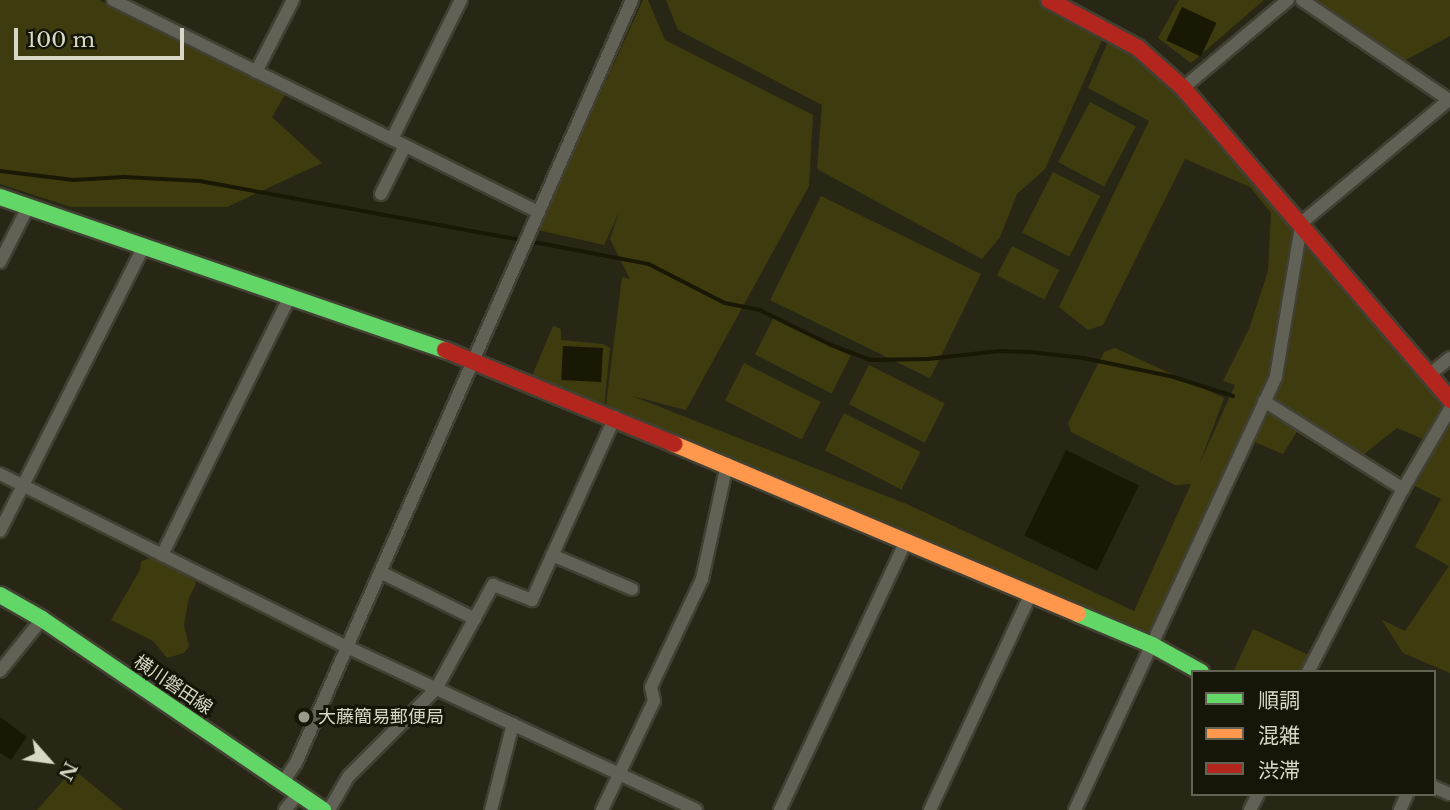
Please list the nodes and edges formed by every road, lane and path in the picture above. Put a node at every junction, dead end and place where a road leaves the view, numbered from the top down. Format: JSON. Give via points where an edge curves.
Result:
{"nodes":[{"id":1,"x":293,"y":0,"type":"edge"},
{"id":2,"x":461,"y":0,"type":"edge"},
{"id":3,"x":632,"y":0,"type":"edge"},
{"id":4,"x":1049,"y":0,"type":"edge"},
{"id":5,"x":1288,"y":0,"type":"edge"},
{"id":6,"x":1302,"y":0,"type":"edge"},
{"id":7,"x":118,"y":1,"type":"edge"},
{"id":8,"x":256,"y":72,"type":"junction"},
{"id":9,"x":1183,"y":88,"type":"junction"},
{"id":10,"x":1449,"y":99,"type":"edge"},
{"id":11,"x":392,"y":139,"type":"junction"},
{"id":12,"x":405,"y":146,"type":"junction"},
{"id":13,"x":381,"y":194,"type":"dead end"},
{"id":14,"x":0,"y":197,"type":"edge"},
{"id":15,"x":28,"y":207,"type":"junction"},
{"id":16,"x":538,"y":212,"type":"junction"},
{"id":17,"x":1300,"y":225,"type":"junction"},
{"id":18,"x":144,"y":246,"type":"junction"},
{"id":19,"x":0,"y":262,"type":"edge"},
{"id":20,"x":290,"y":296,"type":"junction"},
{"id":21,"x":1450,"y":358,"type":"edge"},
{"id":22,"x":474,"y":360,"type":"junction"},
{"id":23,"x":1429,"y":375,"type":"junction"},
{"id":24,"x":1450,"y":400,"type":"edge"},
{"id":25,"x":1265,"y":401,"type":"junction"},
{"id":26,"x":1450,"y":409,"type":"edge"},
{"id":27,"x":615,"y":417,"type":"junction"},
{"id":28,"x":727,"y":464,"type":"junction"},
{"id":29,"x":0,"y":474,"type":"edge"},
{"id":30,"x":22,"y":485,"type":"junction"},
{"id":31,"x":1403,"y":489,"type":"junction"},
{"id":32,"x":0,"y":531,"type":"edge"},
{"id":33,"x":906,"y":541,"type":"junction"},
{"id":34,"x":162,"y":555,"type":"junction"},
{"id":35,"x":552,"y":555,"type":"junction"},
{"id":36,"x":380,"y":572,"type":"junction"},
{"id":37,"x":632,"y":589,"type":"dead end"},
{"id":38,"x":1031,"y":593,"type":"junction"},
{"id":39,"x":0,"y":595,"type":"edge"},
{"id":40,"x":42,"y":619,"type":"junction"},
{"id":41,"x":474,"y":619,"type":"junction"},
{"id":42,"x":1152,"y":645,"type":"junction"},
{"id":43,"x":346,"y":647,"type":"junction"},
{"id":44,"x":1197,"y":670,"type":"edge"},
{"id":45,"x":1309,"y":670,"type":"edge"},
{"id":46,"x":0,"y":671,"type":"edge"},
{"id":47,"x":436,"y":689,"type":"junction"},
{"id":48,"x":513,"y":724,"type":"junction"},
{"id":49,"x":620,"y":774,"type":"junction"},
{"id":50,"x":283,"y":782,"type":"junction"},
{"id":51,"x":299,"y":793,"type":"junction"},
{"id":52,"x":285,"y":810,"type":"edge"},
{"id":53,"x":323,"y":810,"type":"edge"},
{"id":54,"x":329,"y":810,"type":"edge"},
{"id":55,"x":491,"y":810,"type":"edge"},
{"id":56,"x":602,"y":810,"type":"edge"},
{"id":57,"x":695,"y":810,"type":"edge"},
{"id":58,"x":780,"y":810,"type":"edge"},
{"id":59,"x":930,"y":810,"type":"edge"},
{"id":60,"x":1075,"y":810,"type":"edge"}],
"edges":[{"from":1,"to":8,"type":"street"},
{"from":2,"to":11,"type":"street"},
{"from":3,"to":16,"type":"street"},
{"from":4,"to":9,"type":"street","via":[[1138,48]]},
{"from":5,"to":9,"type":"street"},
{"from":6,"to":10,"type":"street"},
{"from":7,"to":8,"type":"street"},
{"from":8,"to":11,"type":"street"},
{"from":9,"to":17,"type":"street"},
{"from":10,"to":17,"type":"street"},
{"from":11,"to":12,"type":"street"},
{"from":12,"to":13,"type":"street"},
{"from":12,"to":16,"type":"street"},
{"from":14,"to":15,"type":"street"},
{"from":15,"to":18,"type":"street"},
{"from":15,"to":19,"type":"street"},
{"from":16,"to":22,"type":"street"},
{"from":17,"to":23,"type":"street"},
{"from":17,"to":25,"type":"street","via":[[1276,376]]},
{"from":18,"to":20,"type":"street"},
{"from":18,"to":30,"type":"street"},
{"from":20,"to":22,"type":"street"},
{"from":20,"to":34,"type":"street"},
{"from":21,"to":23,"type":"street"},
{"from":22,"to":27,"type":"street"},
{"from":22,"to":36,"type":"street"},
{"from":23,"to":24,"type":"street"},
{"from":25,"to":31,"type":"street"},
{"from":25,"to":42,"type":"street"},
{"from":26,"to":31,"type":"street"},
{"from":27,"to":28,"type":"street"},
{"from":27,"to":35,"type":"street"},
{"from":28,"to":33,"type":"street"},
{"from":28,"to":49,"type":"street","via":[[702,579],[651,687],[654,701]]},
{"from":29,"to":30,"type":"street"},
{"from":30,"to":32,"type":"street"},
{"from":30,"to":34,"type":"street"},
{"from":31,"to":45,"type":"street"},
{"from":33,"to":38,"type":"street"},
{"from":33,"to":58,"type":"street"},
{"from":34,"to":43,"type":"street"},
{"from":35,"to":37,"type":"street"},
{"from":35,"to":41,"type":"street","via":[[532,600],[493,585]]},
{"from":36,"to":41,"type":"street"},
{"from":36,"to":43,"type":"street"},
{"from":38,"to":42,"type":"street"},
{"from":38,"to":59,"type":"street"},
{"from":39,"to":40,"type":"street","name":"横川磐田線"},
{"from":40,"to":46,"type":"street"},
{"from":40,"to":50,"type":"street","name":"横川磐田線"},
{"from":41,"to":47,"type":"street"},
{"from":42,"to":44,"type":"street"},
{"from":42,"to":60,"type":"street"},
{"from":43,"to":47,"type":"street"},
{"from":43,"to":50,"type":"street","via":[[296,763]]},
{"from":47,"to":48,"type":"street"},
{"from":47,"to":54,"type":"street","via":[[349,776]]},
{"from":48,"to":49,"type":"street"},
{"from":48,"to":55,"type":"street"},
{"from":49,"to":56,"type":"street"},
{"from":49,"to":57,"type":"street"},
{"from":50,"to":51,"type":"street","name":"横川磐田線"},
{"from":51,"to":52,"type":"street"},
{"from":51,"to":53,"type":"street","name":"横川磐田線"}]}
